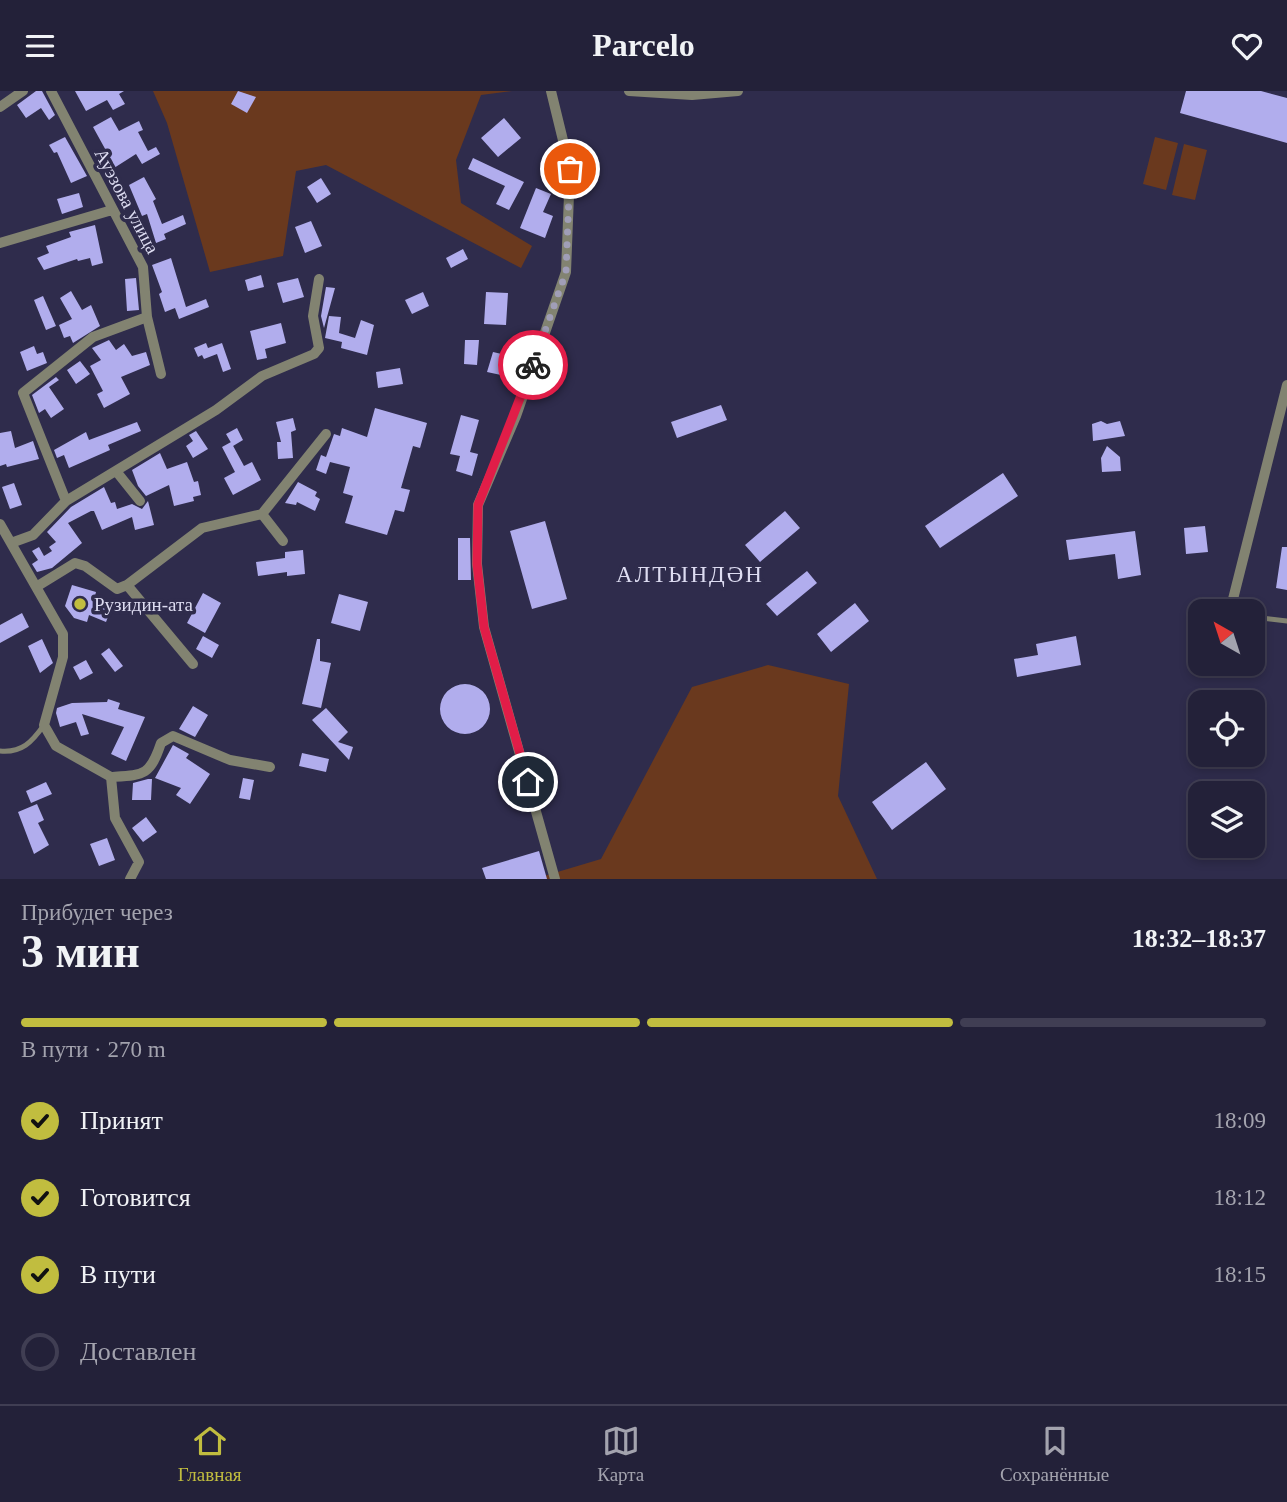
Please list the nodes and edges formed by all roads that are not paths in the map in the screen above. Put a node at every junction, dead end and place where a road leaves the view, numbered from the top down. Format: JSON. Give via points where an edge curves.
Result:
{"nodes":[{"id":1,"x":23,"y":91,"type":"edge"},
{"id":2,"x":51,"y":91,"type":"edge"},
{"id":3,"x":551,"y":91,"type":"edge"},
{"id":4,"x":629,"y":91,"type":"edge"},
{"id":5,"x":738,"y":91,"type":"edge"},
{"id":6,"x":0,"y":107,"type":"edge"},
{"id":7,"x":112,"y":210,"type":"junction"},
{"id":8,"x":0,"y":243,"type":"edge"},
{"id":9,"x":320,"y":279,"type":"dead end"},
{"id":10,"x":147,"y":317,"type":"junction"},
{"id":11,"x":161,"y":374,"type":"dead end"},
{"id":12,"x":1287,"y":385,"type":"edge"},
{"id":13,"x":326,"y":434,"type":"dead end"},
{"id":14,"x":116,"y":471,"type":"junction"},
{"id":15,"x":66,"y":501,"type":"junction"},
{"id":16,"x":140,"y":501,"type":"dead end"},
{"id":17,"x":262,"y":514,"type":"junction"},
{"id":18,"x":0,"y":524,"type":"edge"},
{"id":19,"x":282,"y":541,"type":"dead end"},
{"id":20,"x":11,"y":543,"type":"junction"},
{"id":21,"x":127,"y":586,"type":"junction"},
{"id":22,"x":36,"y":587,"type":"junction"},
{"id":23,"x":1233,"y":599,"type":"edge"},
{"id":24,"x":1265,"y":618,"type":"edge"},
{"id":25,"x":1287,"y":621,"type":"edge"},
{"id":26,"x":193,"y":664,"type":"dead end"},
{"id":27,"x":44,"y":725,"type":"junction"},
{"id":28,"x":0,"y":751,"type":"edge"},
{"id":29,"x":270,"y":767,"type":"dead end"},
{"id":30,"x":111,"y":777,"type":"junction"},
{"id":31,"x":130,"y":879,"type":"edge"},
{"id":32,"x":555,"y":879,"type":"edge"}],
"edges":[{"from":1,"to":6,"type":"street"},
{"from":2,"to":7,"type":"street","name":"Ауэзова улица"},
{"from":3,"to":32,"type":"street","via":[[570,169],[566,272],[516,416],[478,505],[477,564],[484,627]]},
{"from":4,"to":5,"type":"street","via":[[692,95]]},
{"from":7,"to":8,"type":"street"},
{"from":7,"to":10,"type":"street","name":"Ауэзова улица","via":[[144,267]]},
{"from":9,"to":14,"type":"street","via":[[313,316],[319,348],[314,354],[262,376]]},
{"from":10,"to":11,"type":"street","name":"Ауэзова улица"},
{"from":10,"to":15,"type":"street","via":[[93,337],[23,393]]},
{"from":12,"to":23,"type":"street"},
{"from":13,"to":17,"type":"street"},
{"from":14,"to":15,"type":"street"},
{"from":14,"to":16,"type":"street"},
{"from":15,"to":20,"type":"street","via":[[33,535]]},
{"from":17,"to":19,"type":"street"},
{"from":17,"to":21,"type":"street","via":[[202,528]]},
{"from":18,"to":20,"type":"street"},
{"from":20,"to":22,"type":"street"},
{"from":21,"to":22,"type":"street","via":[[117,589],[75,563]]},
{"from":21,"to":26,"type":"street"},
{"from":22,"to":27,"type":"street","via":[[63,634],[63,657]]},
{"from":24,"to":25,"type":"lane"},
{"from":27,"to":28,"type":"lane","via":[[29,745]]},
{"from":27,"to":30,"type":"street","via":[[56,746]]},
{"from":29,"to":30,"type":"street","via":[[230,760],[173,736],[161,743],[148,771]]},
{"from":30,"to":31,"type":"street","via":[[115,818],[139,862]]}]}
